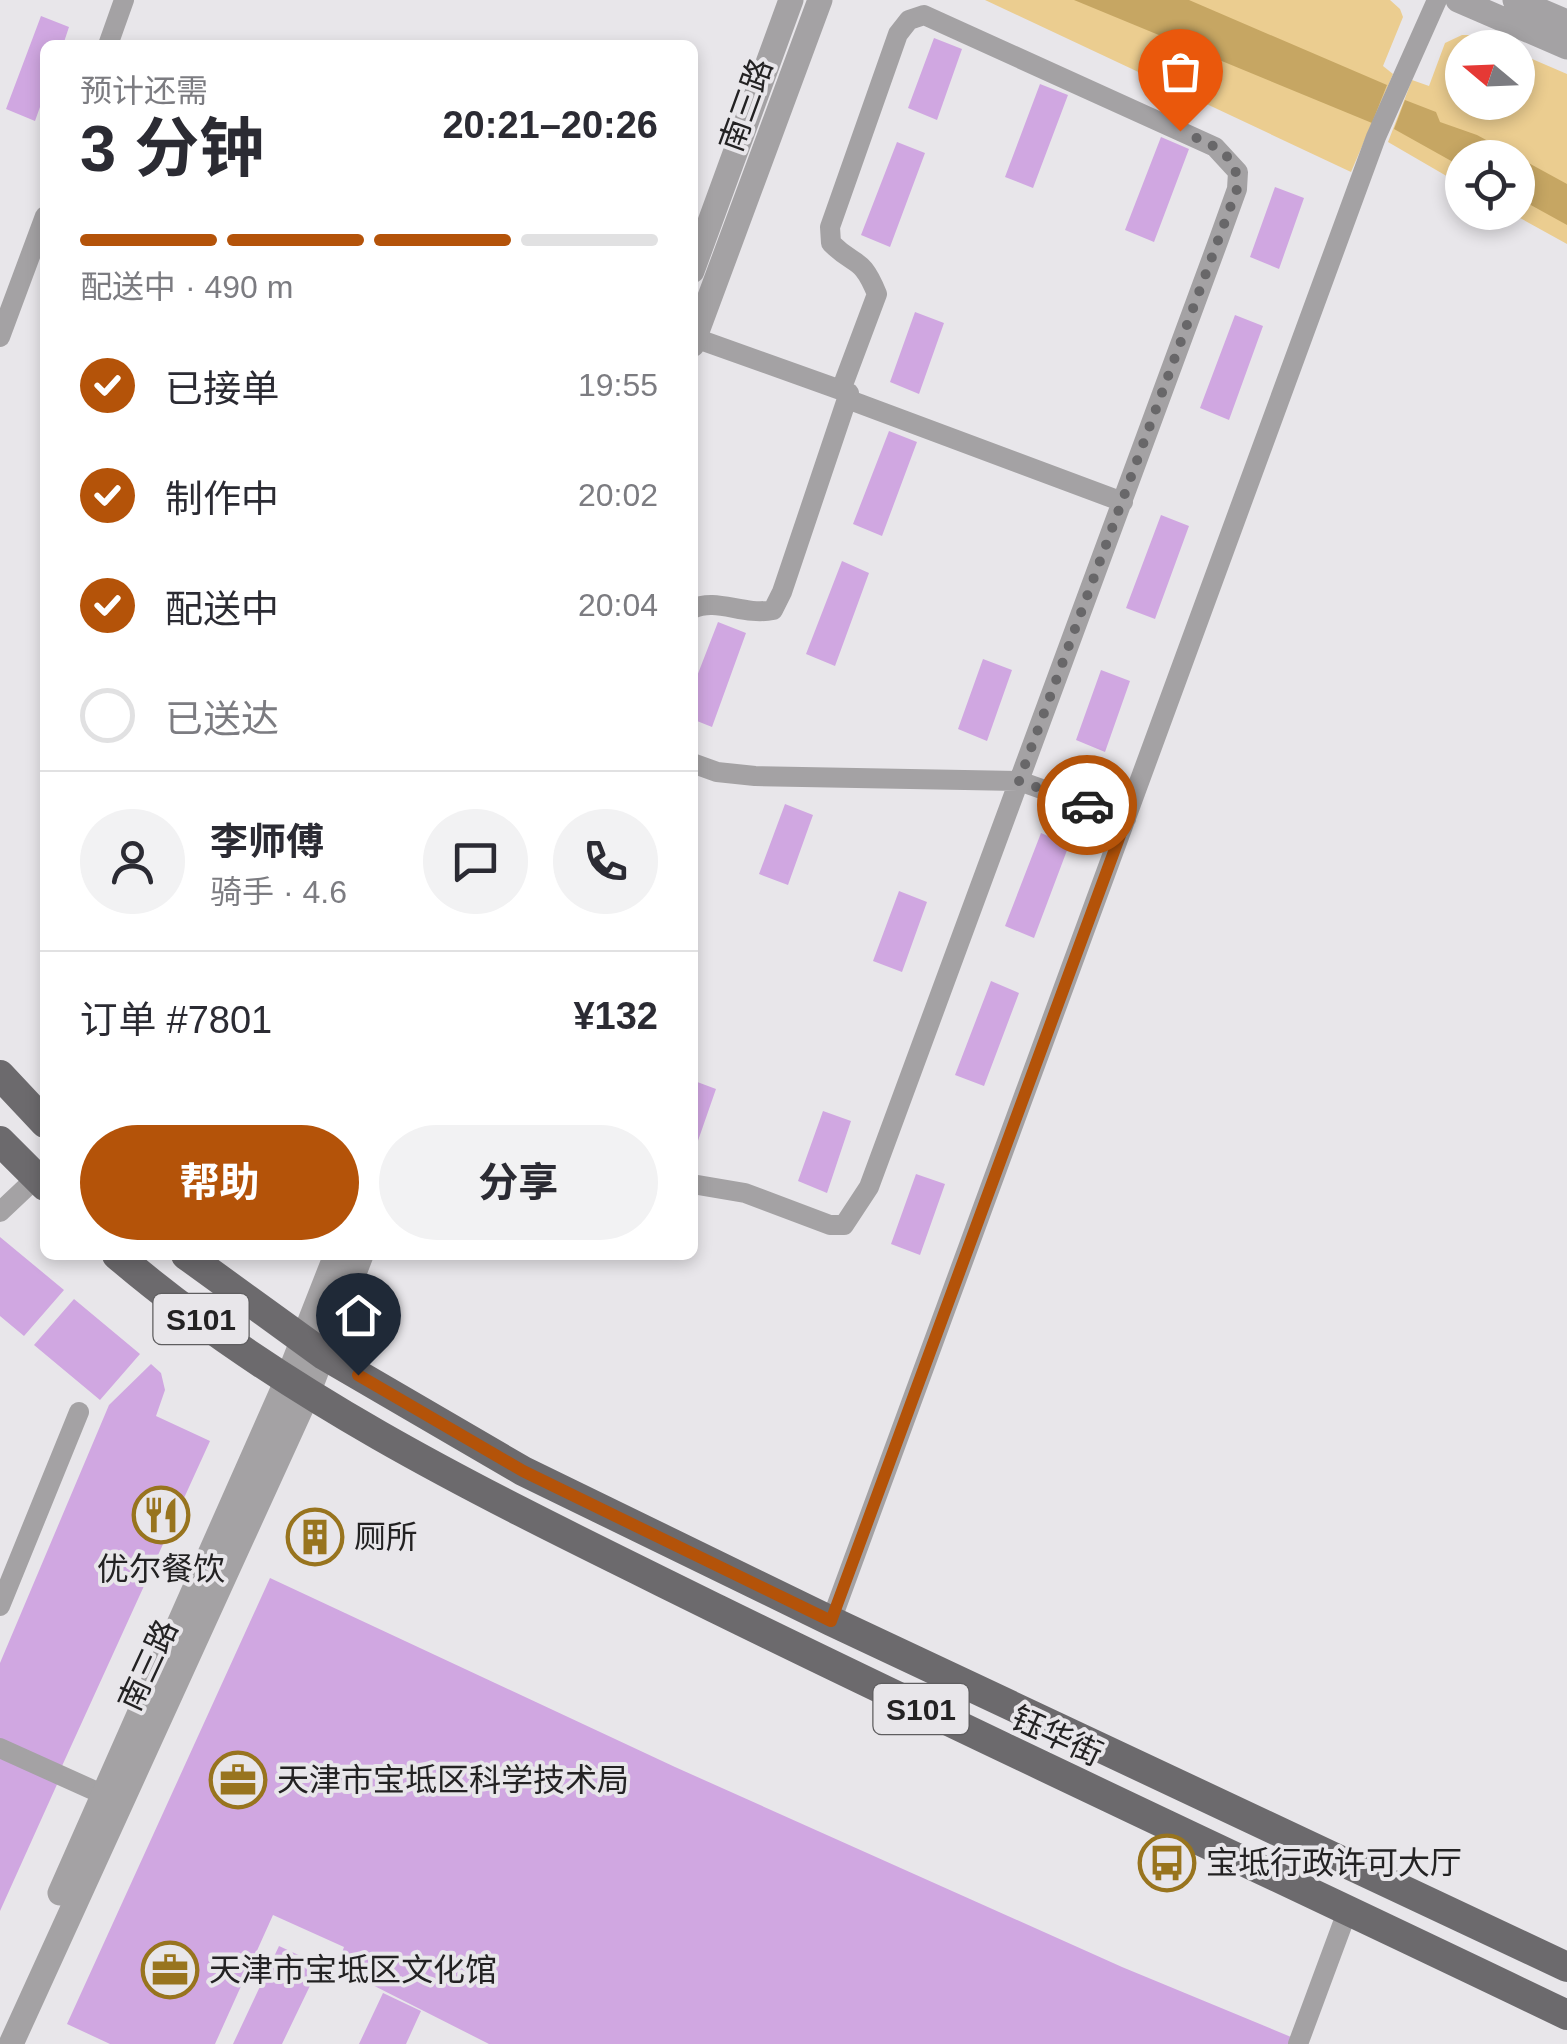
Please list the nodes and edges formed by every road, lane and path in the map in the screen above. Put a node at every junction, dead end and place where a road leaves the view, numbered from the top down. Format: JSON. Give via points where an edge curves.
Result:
{"nodes":[{"id":1,"x":791,"y":0,"type":"edge"},
{"id":2,"x":820,"y":0,"type":"edge"},
{"id":3,"x":1437,"y":0,"type":"edge"},
{"id":4,"x":1458,"y":0,"type":"edge"},
{"id":5,"x":1515,"y":0,"type":"edge"},
{"id":6,"x":121,"y":1,"type":"edge"},
{"id":7,"x":1567,"y":22,"type":"edge"},
{"id":8,"x":109,"y":40,"type":"edge"},
{"id":9,"x":1567,"y":47,"type":"edge"},
{"id":10,"x":40,"y":229,"type":"edge"},
{"id":11,"x":698,"y":255,"type":"edge"},
{"id":12,"x":698,"y":331,"type":"edge"},
{"id":13,"x":0,"y":337,"type":"edge"},
{"id":14,"x":698,"y":343,"type":"edge"},
{"id":15,"x":844,"y":394,"type":"junction"},
{"id":16,"x":1122,"y":502,"type":"junction"},
{"id":17,"x":698,"y":607,"type":"edge"},
{"id":18,"x":698,"y":765,"type":"edge"},
{"id":19,"x":1019,"y":781,"type":"junction"},
{"id":20,"x":1126,"y":819,"type":"junction"},
{"id":21,"x":0,"y":1075,"type":"edge"},
{"id":22,"x":40,"y":1118,"type":"edge"},
{"id":23,"x":0,"y":1141,"type":"edge"},
{"id":24,"x":40,"y":1182,"type":"edge"},
{"id":25,"x":698,"y":1185,"type":"edge"},
{"id":26,"x":0,"y":1212,"type":"edge"},
{"id":27,"x":124,"y":1260,"type":"edge"},
{"id":28,"x":193,"y":1260,"type":"edge"},
{"id":29,"x":335,"y":1260,"type":"edge"},
{"id":30,"x":358,"y":1260,"type":"edge"},
{"id":31,"x":314,"y":1349,"type":"junction"},
{"id":32,"x":297,"y":1386,"type":"junction"},
{"id":33,"x":79,"y":1412,"type":"dead end"},
{"id":34,"x":0,"y":1606,"type":"edge"},
{"id":35,"x":831,"y":1621,"type":"junction"},
{"id":36,"x":0,"y":1748,"type":"edge"},
{"id":37,"x":104,"y":1795,"type":"junction"},
{"id":38,"x":1346,"y":1912,"type":"junction"},
{"id":39,"x":1567,"y":1967,"type":"edge"},
{"id":40,"x":1567,"y":2014,"type":"edge"},
{"id":41,"x":0,"y":2028,"type":"edge"},
{"id":42,"x":11,"y":2044,"type":"edge"},
{"id":43,"x":1298,"y":2044,"type":"edge"}],
"edges":[{"from":1,"to":11,"type":"street","name":"南三路"},
{"from":2,"to":12,"type":"street","name":"南三路"},
{"from":3,"to":20,"type":"street","via":[[1376,137]]},
{"from":4,"to":9,"type":"street"},
{"from":5,"to":7,"type":"street"},
{"from":6,"to":8,"type":"street"},
{"from":10,"to":13,"type":"street"},
{"from":14,"to":15,"type":"street"},
{"from":15,"to":16,"type":"street"},
{"from":15,"to":16,"type":"street","via":[[877,294],[868,271],[831,243],[830,227],[898,34],[924,15],[1215,147],[1238,172]]},
{"from":15,"to":17,"type":"street","via":[[773,610],[754,614],[710,602]]},
{"from":16,"to":19,"type":"street"},
{"from":18,"to":19,"type":"street","via":[[755,776]]},
{"from":19,"to":20,"type":"street"},
{"from":19,"to":25,"type":"street","via":[[855,1212],[844,1225],[830,1225],[745,1193]]},
{"from":20,"to":35,"type":"street"},
{"from":21,"to":22,"type":"main road"},
{"from":23,"to":24,"type":"main road"},
{"from":24,"to":26,"type":"street"},
{"from":27,"to":32,"type":"main road","name":"钰华街","number":"S101"},
{"from":28,"to":31,"type":"main road","name":"钰华街","number":"S101"},
{"from":29,"to":31,"type":"street","name":"南三路"},
{"from":30,"to":31,"type":"street","name":"南三路"},
{"from":31,"to":32,"type":"street","name":"南三路"},
{"from":31,"to":35,"type":"main road","name":"钰华街","number":"S101","via":[[523,1471]]},
{"from":32,"to":37,"type":"street","name":"南三路"},
{"from":32,"to":38,"type":"main road","name":"钰华街","number":"S101","via":[[520,1511]]},
{"from":32,"to":42,"type":"street","name":"南三路"},
{"from":33,"to":34,"type":"street"},
{"from":35,"to":39,"type":"main road","name":"钰华街","number":"S101"},
{"from":36,"to":37,"type":"street"},
{"from":37,"to":41,"type":"street","name":"南三路"},
{"from":38,"to":40,"type":"main road","name":"钰华街","number":"S101"},
{"from":38,"to":43,"type":"street"}]}
